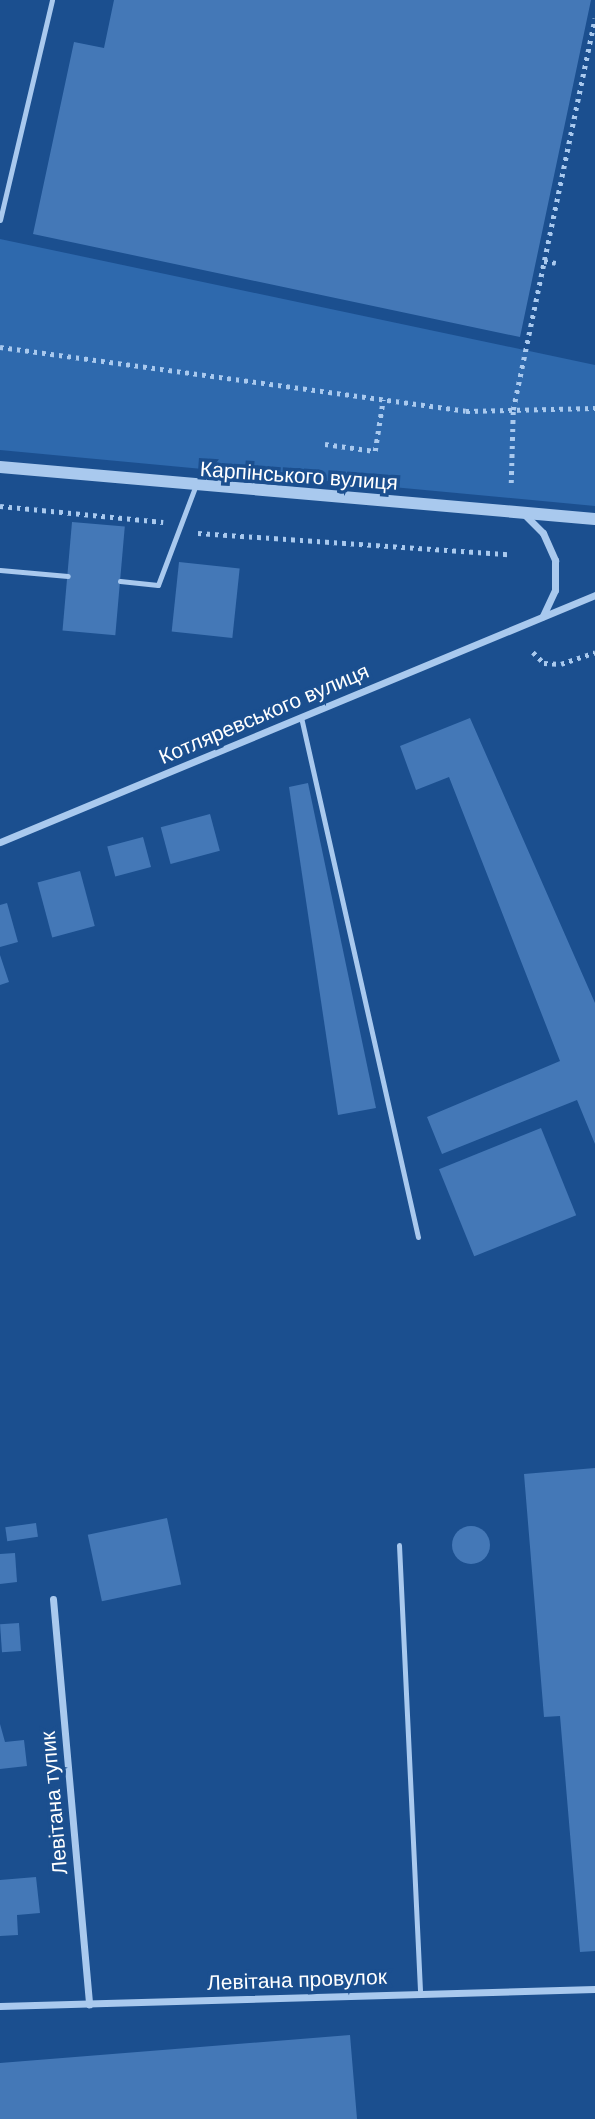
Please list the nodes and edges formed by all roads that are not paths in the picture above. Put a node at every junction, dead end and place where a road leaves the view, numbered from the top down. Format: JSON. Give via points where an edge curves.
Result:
{"nodes":[{"id":1,"x":52,"y":0,"type":"edge"},
{"id":2,"x":0,"y":220,"type":"edge"},
{"id":3,"x":0,"y":467,"type":"edge"},
{"id":4,"x":195,"y":487,"type":"junction"},
{"id":5,"x":522,"y":513,"type":"junction"},
{"id":6,"x":595,"y":520,"type":"edge"},
{"id":7,"x":0,"y":570,"type":"edge"},
{"id":8,"x":68,"y":576,"type":"dead end"},
{"id":9,"x":120,"y":581,"type":"dead end"},
{"id":10,"x":595,"y":595,"type":"edge"},
{"id":11,"x":542,"y":617,"type":"junction"},
{"id":12,"x":301,"y":717,"type":"junction"},
{"id":13,"x":0,"y":842,"type":"edge"},
{"id":14,"x":418,"y":1237,"type":"dead end"},
{"id":15,"x":399,"y":1545,"type":"dead end"},
{"id":16,"x":53,"y":1599,"type":"dead end"},
{"id":17,"x":595,"y":1989,"type":"edge"},
{"id":18,"x":420,"y":1994,"type":"junction"},
{"id":19,"x":89,"y":2004,"type":"junction"},
{"id":20,"x":0,"y":2006,"type":"edge"}],
"edges":[{"from":1,"to":2,"type":"lane"},
{"from":3,"to":4,"type":"street","name":"Карпінського вулиця"},
{"from":4,"to":5,"type":"street","name":"Карпінського вулиця"},
{"from":4,"to":9,"type":"lane","via":[[158,584]]},
{"from":5,"to":6,"type":"street","name":"Карпінського вулиця"},
{"from":5,"to":11,"type":"street","via":[[543,533],[555,560],[555,590]]},
{"from":7,"to":8,"type":"lane"},
{"from":10,"to":11,"type":"street","name":"Котляревського вулиця"},
{"from":11,"to":12,"type":"street","name":"Котляревського вулиця"},
{"from":12,"to":13,"type":"street","name":"Котляревського вулиця"},
{"from":12,"to":14,"type":"lane"},
{"from":15,"to":18,"type":"lane"},
{"from":16,"to":19,"type":"street","name":"Левітана тупик"},
{"from":17,"to":18,"type":"street","name":"Левітана провулок"},
{"from":18,"to":19,"type":"street","name":"Левітана провулок"},
{"from":19,"to":20,"type":"street","name":"Левітана провулок"}]}
